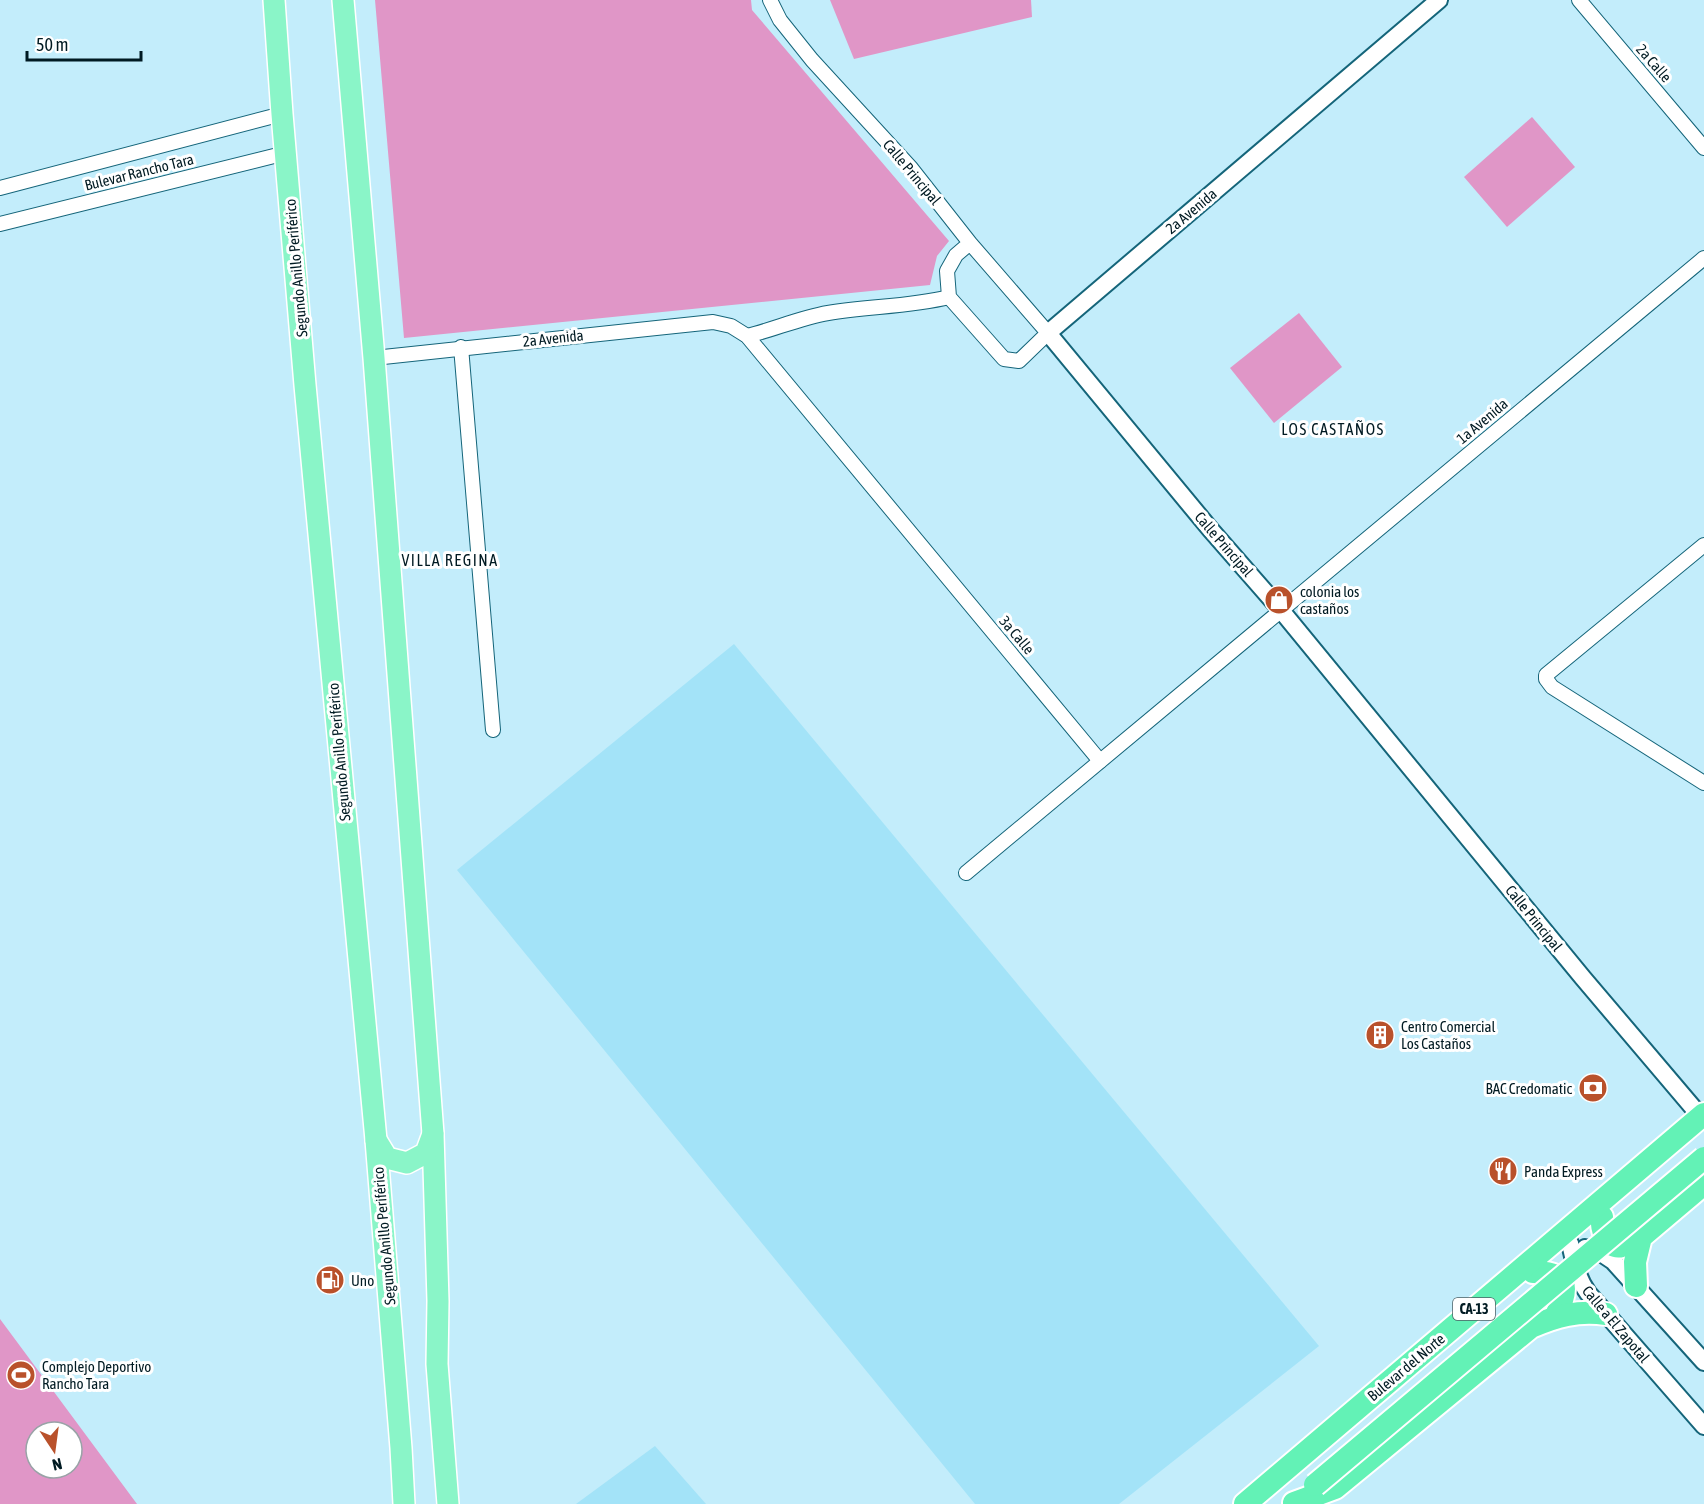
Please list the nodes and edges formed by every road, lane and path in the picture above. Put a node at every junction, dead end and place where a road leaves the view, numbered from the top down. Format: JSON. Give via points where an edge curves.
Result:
{"nodes":[{"id":1,"x":274,"y":0,"type":"edge"},
{"id":2,"x":343,"y":0,"type":"edge"},
{"id":3,"x":770,"y":0,"type":"edge"},
{"id":4,"x":1439,"y":0,"type":"edge"},
{"id":5,"x":1579,"y":0,"type":"edge"},
{"id":6,"x":282,"y":114,"type":"junction"},
{"id":7,"x":1704,"y":148,"type":"edge"},
{"id":8,"x":286,"y":153,"type":"junction"},
{"id":9,"x":0,"y":188,"type":"edge"},
{"id":10,"x":0,"y":224,"type":"edge"},
{"id":11,"x":970,"y":243,"type":"junction"},
{"id":12,"x":1704,"y":258,"type":"edge"},
{"id":13,"x":949,"y":297,"type":"junction"},
{"id":14,"x":731,"y":326,"type":"joint"},
{"id":15,"x":1048,"y":333,"type":"junction"},
{"id":16,"x":747,"y":336,"type":"junction"},
{"id":17,"x":461,"y":347,"type":"junction"},
{"id":18,"x":374,"y":358,"type":"junction"},
{"id":19,"x":1704,"y":545,"type":"edge"},
{"id":20,"x":1280,"y":609,"type":"junction"},
{"id":21,"x":493,"y":730,"type":"dead end"},
{"id":22,"x":1100,"y":761,"type":"junction"},
{"id":23,"x":1704,"y":783,"type":"edge"},
{"id":24,"x":966,"y":873,"type":"dead end"},
{"id":25,"x":1703,"y":1120,"type":"edge"},
{"id":26,"x":434,"y":1134,"type":"junction"},
{"id":27,"x":376,"y":1140,"type":"junction"},
{"id":28,"x":1704,"y":1158,"type":"edge"},
{"id":29,"x":1704,"y":1184,"type":"edge"},
{"id":30,"x":1602,"y":1217,"type":"junction"},
{"id":31,"x":1641,"y":1237,"type":"junction"},
{"id":32,"x":1570,"y":1243,"type":"junction"},
{"id":33,"x":1533,"y":1272,"type":"junction"},
{"id":34,"x":1636,"y":1286,"type":"junction"},
{"id":35,"x":1606,"y":1314,"type":"junction"},
{"id":36,"x":1555,"y":1317,"type":"junction"},
{"id":37,"x":1704,"y":1362,"type":"edge"},
{"id":38,"x":1704,"y":1426,"type":"edge"},
{"id":39,"x":1325,"y":1437,"type":"junction"},
{"id":40,"x":404,"y":1504,"type":"edge"},
{"id":41,"x":448,"y":1504,"type":"edge"},
{"id":42,"x":1245,"y":1504,"type":"edge"},
{"id":43,"x":1293,"y":1504,"type":"edge"}],
"edges":[{"from":1,"to":6,"type":"main road","name":"Segundo Anillo Periférico"},
{"from":2,"to":18,"type":"main road"},
{"from":3,"to":11,"type":"street","name":"Calle Principal","via":[[799,44],[911,168]]},
{"from":4,"to":15,"type":"street","name":"2a Avenida"},
{"from":5,"to":7,"type":"street","name":"2a Calle"},
{"from":6,"to":8,"type":"main road","name":"Segundo Anillo Periférico"},
{"from":6,"to":9,"type":"street","name":"Bulevar Rancho Tara"},
{"from":8,"to":10,"type":"street","name":"Bulevar Rancho Tara"},
{"from":8,"to":27,"type":"main road","name":"Segundo Anillo Periférico"},
{"from":11,"to":13,"type":"street","via":[[956,255],[947,271]]},
{"from":11,"to":15,"type":"street","name":"Calle Principal"},
{"from":12,"to":20,"type":"street","name":"1a Avenida"},
{"from":13,"to":15,"type":"street","name":"2a Avenida","via":[[1004,359],[1019,361]]},
{"from":13,"to":16,"type":"street","via":[[827,313]]},
{"from":14,"to":16,"type":"street","name":"3a Calle"},
{"from":14,"to":17,"type":"street","name":"2a Avenida","via":[[713,322]]},
{"from":15,"to":20,"type":"street","name":"Calle Principal"},
{"from":16,"to":22,"type":"street","name":"3a Calle"},
{"from":17,"to":18,"type":"street","name":"2a Avenida"},
{"from":17,"to":21,"type":"street"},
{"from":18,"to":26,"type":"main road"},
{"from":19,"to":23,"type":"street","via":[[1546,675],[1552,687]]},
{"from":20,"to":22,"type":"street","name":"1a Avenida"},
{"from":20,"to":25,"type":"street","name":"Calle Principal"},
{"from":22,"to":24,"type":"street","name":"1a Avenida"},
{"from":25,"to":30,"type":"highway"},
{"from":25,"to":39,"type":"highway","name":"Bulevar del Norte","number":"CA-13"},
{"from":26,"to":27,"type":"main road","via":[[426,1153],[407,1163],[387,1158]]},
{"from":26,"to":41,"type":"main road","via":[[437,1364]]},
{"from":27,"to":40,"type":"main road","name":"Segundo Anillo Periférico"},
{"from":28,"to":43,"type":"highway","number":"CA-13","bridge":true},
{"from":29,"to":31,"type":"highway"},
{"from":30,"to":31,"type":"highway","via":[[1603,1235],[1615,1246]]},
{"from":30,"to":32,"type":"highway"},
{"from":31,"to":34,"type":"highway","via":[[1635,1262]]},
{"from":32,"to":33,"type":"highway"},
{"from":32,"to":34,"type":"street","via":[[1607,1257]]},
{"from":32,"to":35,"type":"street","name":"Calle a El Zapotal","via":[[1581,1285]]},
{"from":33,"to":36,"type":"highway","via":[[1555,1274],[1565,1286]]},
{"from":33,"to":39,"type":"highway","via":[[1338,1433]]},
{"from":34,"to":37,"type":"street"},
{"from":35,"to":36,"type":"highway","via":[[1575,1312]]},
{"from":35,"to":38,"type":"street","name":"Calle a El Zapotal"},
{"from":36,"to":43,"type":"highway","via":[[1531,1327],[1335,1488]]},
{"from":39,"to":42,"type":"highway","name":"Bulevar del Norte","number":"CA-13"}]}
